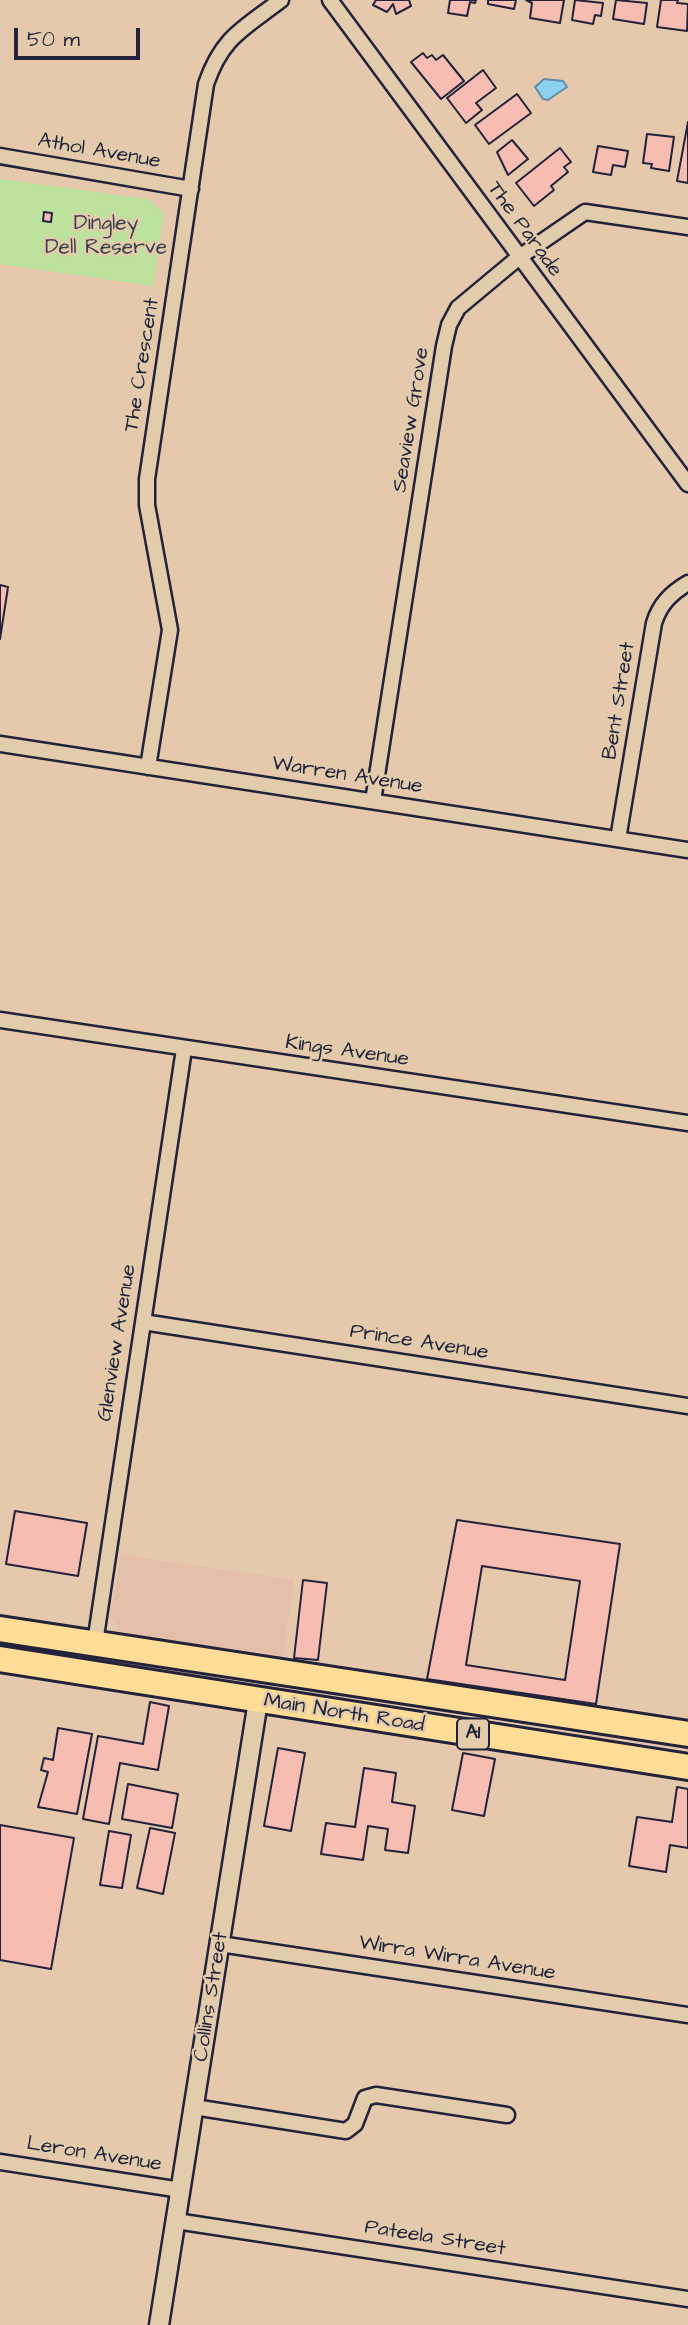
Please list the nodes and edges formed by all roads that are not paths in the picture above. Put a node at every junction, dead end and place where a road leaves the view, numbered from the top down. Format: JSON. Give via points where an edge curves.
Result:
{"nodes":[{"id":1,"x":281,"y":0,"type":"edge"},
{"id":2,"x":330,"y":0,"type":"edge"},
{"id":3,"x":0,"y":156,"type":"edge"},
{"id":4,"x":191,"y":189,"type":"junction"},
{"id":5,"x":688,"y":227,"type":"edge"},
{"id":6,"x":518,"y":258,"type":"junction"},
{"id":7,"x":688,"y":484,"type":"edge"},
{"id":8,"x":688,"y":583,"type":"edge"},
{"id":9,"x":0,"y":744,"type":"edge"},
{"id":10,"x":148,"y":766,"type":"junction"},
{"id":11,"x":373,"y":801,"type":"junction"},
{"id":12,"x":618,"y":839,"type":"junction"},
{"id":13,"x":688,"y":850,"type":"edge"},
{"id":14,"x":0,"y":1020,"type":"edge"},
{"id":15,"x":184,"y":1049,"type":"junction"},
{"id":16,"x":688,"y":1123,"type":"edge"},
{"id":17,"x":143,"y":1322,"type":"junction"},
{"id":18,"x":688,"y":1406,"type":"edge"},
{"id":19,"x":0,"y":1629,"type":"edge"},
{"id":20,"x":95,"y":1643,"type":"junction"},
{"id":21,"x":0,"y":1659,"type":"edge"},
{"id":22,"x":264,"y":1669,"type":"junction"},
{"id":23,"x":90,"y":1674,"type":"junction"},
{"id":24,"x":258,"y":1701,"type":"junction"},
{"id":25,"x":688,"y":1734,"type":"edge"},
{"id":26,"x":688,"y":1766,"type":"edge"},
{"id":27,"x":220,"y":1944,"type":"junction"},
{"id":28,"x":688,"y":2015,"type":"edge"},
{"id":29,"x":194,"y":2107,"type":"junction"},
{"id":30,"x":507,"y":2115,"type":"dead end"},
{"id":31,"x":0,"y":2162,"type":"edge"},
{"id":32,"x":181,"y":2190,"type":"junction"},
{"id":33,"x":176,"y":2221,"type":"junction"},
{"id":34,"x":688,"y":2299,"type":"edge"},
{"id":35,"x":159,"y":2325,"type":"edge"}],
"edges":[{"from":1,"to":4,"type":"street","name":"The Crescent","via":[[234,35],[216,55],[206,84]]},
{"from":2,"to":6,"type":"street","name":"The Parade"},
{"from":3,"to":4,"type":"street","name":"Athol Avenue"},
{"from":4,"to":10,"type":"street","name":"The Crescent","via":[[147,479],[147,505],[170,630]]},
{"from":5,"to":6,"type":"street","name":"Seaview Grove","via":[[585,212]]},
{"from":6,"to":7,"type":"street","name":"The Parade"},
{"from":6,"to":11,"type":"street","name":"Seaview Grove","via":[[458,308],[449,325]]},
{"from":8,"to":12,"type":"street","name":"Bent Street","via":[[659,609],[654,623]]},
{"from":9,"to":10,"type":"street","name":"Warren Avenue"},
{"from":10,"to":11,"type":"street","name":"Warren Avenue"},
{"from":11,"to":12,"type":"street","name":"Warren Avenue"},
{"from":12,"to":13,"type":"street","name":"Warren Avenue"},
{"from":14,"to":15,"type":"street","name":"Kings Avenue"},
{"from":15,"to":16,"type":"street","name":"Kings Avenue"},
{"from":15,"to":17,"type":"street","name":"Glenview Avenue"},
{"from":17,"to":18,"type":"street","name":"Prince Avenue"},
{"from":17,"to":20,"type":"street","name":"Glenview Avenue"},
{"from":19,"to":20,"type":"highway","name":"Main North Road","number":"A1"},
{"from":20,"to":22,"type":"highway","name":"Main North Road","number":"A1"},
{"from":20,"to":23,"type":"highway"},
{"from":21,"to":23,"type":"highway","name":"Main North Road","number":"A1"},
{"from":22,"to":24,"type":"highway","name":"Collins Street"},
{"from":22,"to":25,"type":"highway","name":"Main North Road","number":"A1"},
{"from":23,"to":24,"type":"highway","name":"Main North Road","number":"A1"},
{"from":24,"to":26,"type":"highway","name":"Main North Road","number":"A1"},
{"from":24,"to":27,"type":"street","name":"Collins Street"},
{"from":27,"to":28,"type":"street","name":"Wirra Wirra Avenue"},
{"from":27,"to":29,"type":"street","name":"Collins Street"},
{"from":29,"to":30,"type":"street","via":[[346,2130],[355,2124],[365,2098],[376,2095]]},
{"from":29,"to":32,"type":"street","name":"Collins Street"},
{"from":31,"to":32,"type":"street","name":"Leron Avenue"},
{"from":32,"to":33,"type":"street","name":"Collins Street"},
{"from":33,"to":34,"type":"street","name":"Pateela Street"},
{"from":33,"to":35,"type":"street","name":"Collins Street"}]}
